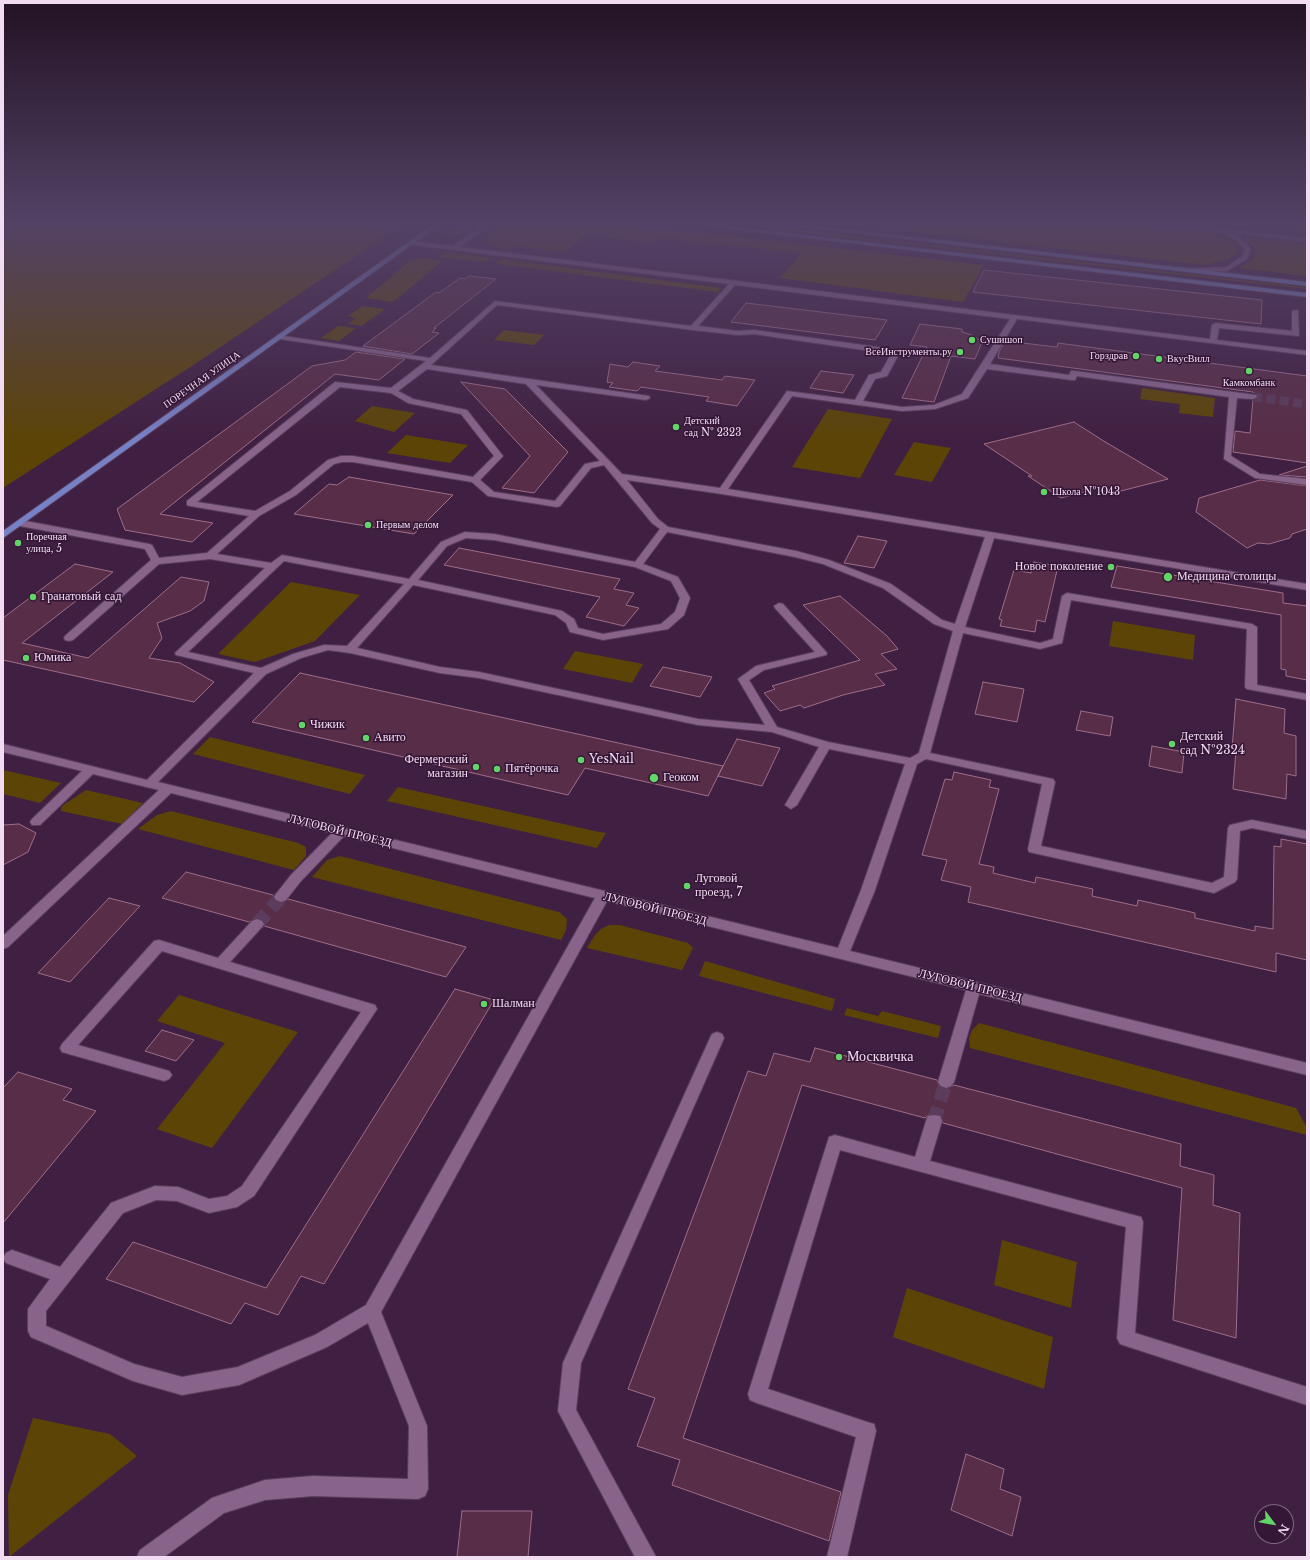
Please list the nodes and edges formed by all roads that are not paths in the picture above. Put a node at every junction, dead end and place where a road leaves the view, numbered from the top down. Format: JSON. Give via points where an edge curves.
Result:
{"nodes":[{"id":1,"x":339,"y":296,"type":"edge"},
{"id":2,"x":722,"y":296,"type":"edge"},
{"id":3,"x":845,"y":296,"type":"edge"},
{"id":4,"x":1296,"y":311,"type":"dead end"},
{"id":5,"x":1015,"y":317,"type":"junction"},
{"id":6,"x":693,"y":328,"type":"junction"},
{"id":7,"x":280,"y":338,"type":"junction"},
{"id":8,"x":1213,"y":342,"type":"junction"},
{"id":9,"x":1307,"y":354,"type":"edge"},
{"id":10,"x":428,"y":363,"type":"junction"},
{"id":11,"x":985,"y":366,"type":"junction"},
{"id":12,"x":529,"y":382,"type":"junction"},
{"id":13,"x":393,"y":391,"type":"junction"},
{"id":14,"x":1233,"y":395,"type":"junction"},
{"id":15,"x":1253,"y":397,"type":"tunnel mouth"},
{"id":16,"x":646,"y":398,"type":"dead end"},
{"id":17,"x":858,"y":402,"type":"junction"},
{"id":18,"x":606,"y":462,"type":"junction"},
{"id":19,"x":619,"y":476,"type":"junction"},
{"id":20,"x":475,"y":480,"type":"junction"},
{"id":21,"x":1307,"y":482,"type":"edge"},
{"id":22,"x":722,"y":491,"type":"junction"},
{"id":23,"x":256,"y":514,"type":"junction"},
{"id":24,"x":20,"y":523,"type":"junction"},
{"id":25,"x":665,"y":529,"type":"junction"},
{"id":26,"x":3,"y":535,"type":"edge"},
{"id":27,"x":990,"y":535,"type":"junction"},
{"id":28,"x":210,"y":556,"type":"junction"},
{"id":29,"x":156,"y":561,"type":"junction"},
{"id":30,"x":637,"y":565,"type":"junction"},
{"id":31,"x":273,"y":566,"type":"junction"},
{"id":32,"x":411,"y":582,"type":"junction"},
{"id":33,"x":1307,"y":587,"type":"edge"},
{"id":34,"x":779,"y":606,"type":"dead end"},
{"id":35,"x":959,"y":629,"type":"junction"},
{"id":36,"x":69,"y":638,"type":"dead end"},
{"id":37,"x":350,"y":650,"type":"junction"},
{"id":38,"x":262,"y":672,"type":"junction"},
{"id":39,"x":1307,"y":697,"type":"edge"},
{"id":40,"x":773,"y":729,"type":"junction"},
{"id":41,"x":826,"y":745,"type":"junction"},
{"id":42,"x":3,"y":748,"type":"edge"},
{"id":43,"x":924,"y":755,"type":"junction"},
{"id":44,"x":912,"y":762,"type":"junction"},
{"id":45,"x":90,"y":770,"type":"junction"},
{"id":46,"x":149,"y":784,"type":"junction"},
{"id":47,"x":168,"y":789,"type":"junction"},
{"id":48,"x":791,"y":805,"type":"dead end"},
{"id":49,"x":36,"y":822,"type":"dead end"},
{"id":50,"x":341,"y":832,"type":"junction"},
{"id":51,"x":1307,"y":835,"type":"edge"},
{"id":52,"x":603,"y":896,"type":"junction"},
{"id":53,"x":281,"y":897,"type":"tunnel mouth"},
{"id":54,"x":257,"y":924,"type":"tunnel mouth"},
{"id":55,"x":3,"y":944,"type":"edge"},
{"id":56,"x":842,"y":955,"type":"junction"},
{"id":57,"x":220,"y":964,"type":"junction"},
{"id":58,"x":974,"y":987,"type":"junction"},
{"id":59,"x":717,"y":1038,"type":"dead end"},
{"id":60,"x":1307,"y":1069,"type":"edge"},
{"id":61,"x":164,"y":1075,"type":"dead end"},
{"id":62,"x":946,"y":1082,"type":"tunnel mouth"},
{"id":63,"x":934,"y":1121,"type":"tunnel mouth"},
{"id":64,"x":921,"y":1165,"type":"junction"},
{"id":65,"x":12,"y":1258,"type":"dead end"},
{"id":66,"x":63,"y":1276,"type":"junction"},
{"id":67,"x":372,"y":1311,"type":"junction"},
{"id":68,"x":1307,"y":1396,"type":"edge"},
{"id":69,"x":146,"y":1557,"type":"edge"},
{"id":70,"x":646,"y":1557,"type":"edge"},
{"id":71,"x":837,"y":1557,"type":"edge"}],
"edges":[{"from":1,"to":7,"type":"main road","name":"ПОРЕЧНАЯ УЛИЦА"},
{"from":2,"to":6,"type":"street"},
{"from":3,"to":5,"type":"street"},
{"from":4,"to":8,"type":"street","via":[[1296,334],[1216,325]]},
{"from":5,"to":8,"type":"street"},
{"from":5,"to":11,"type":"street"},
{"from":6,"to":10,"type":"street","via":[[495,303]]},
{"from":6,"to":17,"type":"street","via":[[738,333],[754,332],[896,352],[884,374],[872,376]]},
{"from":7,"to":10,"type":"street"},
{"from":7,"to":24,"type":"main road","name":"ПОРЕЧНАЯ УЛИЦА"},
{"from":8,"to":9,"type":"street"},
{"from":10,"to":12,"type":"street"},
{"from":10,"to":13,"type":"street"},
{"from":11,"to":14,"type":"street","via":[[1072,378],[1074,373]]},
{"from":11,"to":17,"type":"street","via":[[965,396],[935,407],[902,408]]},
{"from":12,"to":16,"type":"street"},
{"from":12,"to":18,"type":"street"},
{"from":13,"to":20,"type":"street","via":[[411,401],[464,412],[499,456]]},
{"from":13,"to":23,"type":"street","via":[[338,384],[190,503]]},
{"from":14,"to":15,"type":"street"},
{"from":14,"to":21,"type":"street","via":[[1226,457],[1258,476]]},
{"from":17,"to":22,"type":"street","via":[[790,393]]},
{"from":18,"to":19,"type":"street"},
{"from":18,"to":20,"type":"street","via":[[588,466],[557,504],[491,494]]},
{"from":19,"to":22,"type":"street"},
{"from":19,"to":25,"type":"street","via":[[655,521]]},
{"from":20,"to":23,"type":"street","via":[[341,459],[331,462],[293,493]]},
{"from":22,"to":27,"type":"street"},
{"from":23,"to":28,"type":"street"},
{"from":24,"to":26,"type":"main road","name":"ПОРЕЧНАЯ УЛИЦА"},
{"from":24,"to":29,"type":"street","via":[[149,547]]},
{"from":25,"to":30,"type":"street"},
{"from":25,"to":35,"type":"street","via":[[826,562],[887,586],[938,622]]},
{"from":27,"to":33,"type":"street"},
{"from":27,"to":35,"type":"street"},
{"from":28,"to":29,"type":"street"},
{"from":28,"to":31,"type":"street"},
{"from":29,"to":36,"type":"street"},
{"from":30,"to":32,"type":"street","via":[[494,537],[465,535],[444,544]]},
{"from":30,"to":32,"type":"street","via":[[675,579],[685,598],[680,613],[664,627],[603,637],[574,630],[570,621],[558,613]]},
{"from":31,"to":32,"type":"street","via":[[282,558]]},
{"from":31,"to":38,"type":"street","via":[[180,653]]},
{"from":32,"to":37,"type":"street"},
{"from":34,"to":40,"type":"street","via":[[822,653],[760,668],[744,679]]},
{"from":35,"to":39,"type":"street","via":[[1040,646],[1058,642],[1067,596],[1252,627],[1251,687]]},
{"from":35,"to":43,"type":"street"},
{"from":37,"to":38,"type":"street","via":[[328,648],[296,656]]},
{"from":37,"to":40,"type":"street","via":[[698,722]]},
{"from":38,"to":46,"type":"street"},
{"from":40,"to":41,"type":"street"},
{"from":41,"to":44,"type":"street"},
{"from":41,"to":48,"type":"street"},
{"from":42,"to":45,"type":"street","name":"ЛУГОВОЙ ПРОЕЗД"},
{"from":43,"to":44,"type":"street"},
{"from":43,"to":51,"type":"street","via":[[1048,782],[1034,849],[1214,888],[1230,879],[1234,828],[1252,824]]},
{"from":44,"to":56,"type":"street","via":[[868,890]]},
{"from":45,"to":46,"type":"street","name":"ЛУГОВОЙ ПРОЕЗД"},
{"from":45,"to":49,"type":"street"},
{"from":46,"to":47,"type":"street","name":"ЛУГОВОЙ ПРОЕЗД"},
{"from":47,"to":50,"type":"street","name":"ЛУГОВОЙ ПРОЕЗД"},
{"from":47,"to":55,"type":"street"},
{"from":50,"to":52,"type":"street","name":"ЛУГОВОЙ ПРОЕЗД"},
{"from":50,"to":53,"type":"street"},
{"from":52,"to":56,"type":"street","name":"ЛУГОВОЙ ПРОЕЗД"},
{"from":52,"to":67,"type":"street"},
{"from":54,"to":57,"type":"street"},
{"from":56,"to":58,"type":"street","name":"ЛУГОВОЙ ПРОЕЗД"},
{"from":57,"to":61,"type":"street","via":[[159,945],[67,1048]]},
{"from":57,"to":66,"type":"street","via":[[370,1010],[248,1191],[230,1202],[208,1206],[178,1194],[155,1193],[117,1208]]},
{"from":58,"to":60,"type":"street","name":"ЛУГОВОЙ ПРОЕЗД"},
{"from":58,"to":62,"type":"street"},
{"from":59,"to":70,"type":"street","via":[[572,1363],[567,1411]]},
{"from":63,"to":64,"type":"street"},
{"from":64,"to":68,"type":"street","via":[[1135,1222],[1126,1338]]},
{"from":64,"to":71,"type":"street","via":[[835,1142],[757,1394],[867,1430]]},
{"from":65,"to":66,"type":"street"},
{"from":66,"to":67,"type":"street","via":[[37,1309],[37,1331],[133,1372],[182,1386],[239,1376],[321,1341]]},
{"from":67,"to":69,"type":"street","via":[[418,1426],[418,1489],[313,1486],[265,1490],[219,1505]]}]}
